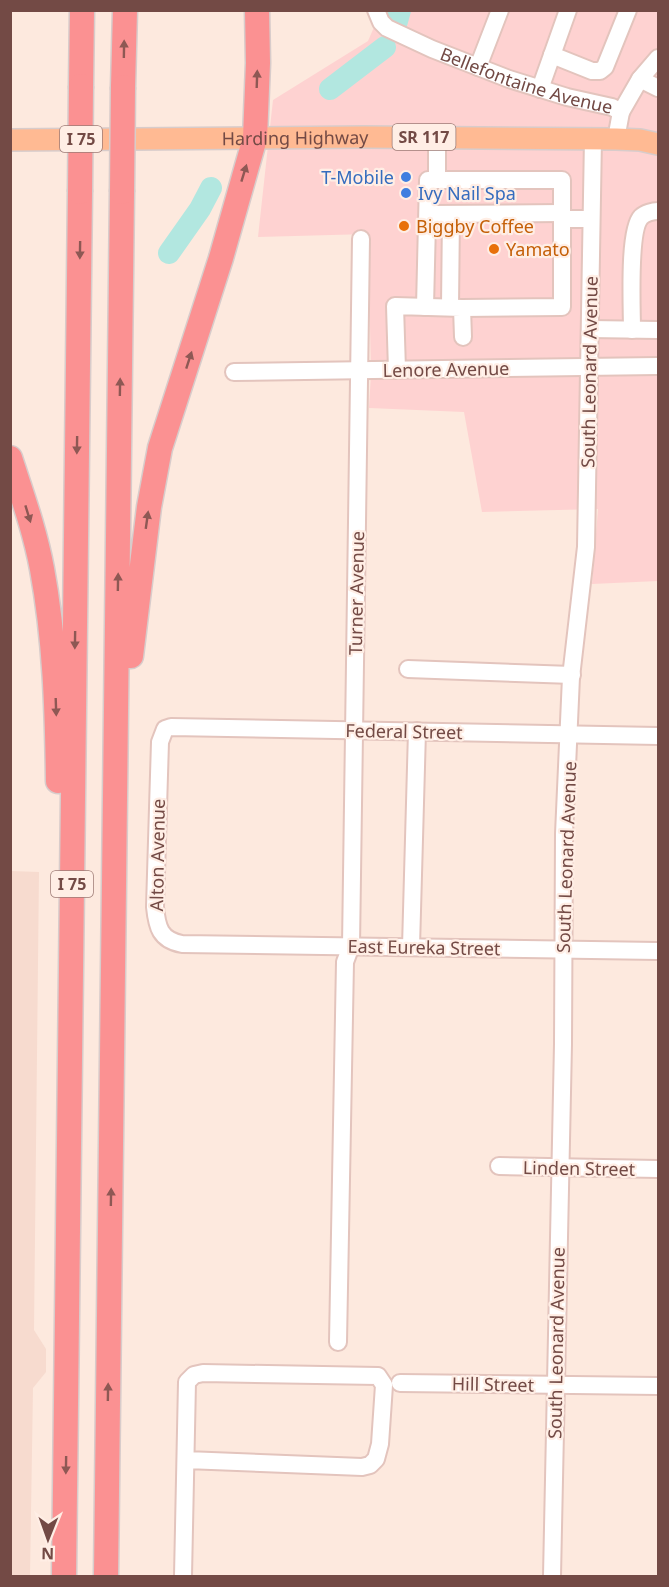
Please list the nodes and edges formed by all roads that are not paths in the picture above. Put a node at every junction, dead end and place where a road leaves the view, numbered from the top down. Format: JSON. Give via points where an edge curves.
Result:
{"nodes":[{"id":1,"x":82,"y":10,"type":"edge"},
{"id":2,"x":125,"y":10,"type":"edge"},
{"id":3,"x":256,"y":10,"type":"edge"},
{"id":4,"x":376,"y":10,"type":"edge"},
{"id":5,"x":500,"y":10,"type":"edge"},
{"id":6,"x":568,"y":10,"type":"edge"},
{"id":7,"x":628,"y":10,"type":"edge"},
{"id":8,"x":552,"y":55,"type":"junction"},
{"id":9,"x":658,"y":58,"type":"edge"},
{"id":10,"x":478,"y":67,"type":"junction"},
{"id":11,"x":640,"y":79,"type":"junction"},
{"id":12,"x":658,"y":88,"type":"edge"},
{"id":13,"x":540,"y":89,"type":"junction"},
{"id":14,"x":621,"y":112,"type":"junction"},
{"id":15,"x":437,"y":137,"type":"junction"},
{"id":16,"x":255,"y":138,"type":"junction"},
{"id":17,"x":593,"y":138,"type":"junction"},
{"id":18,"x":616,"y":138,"type":"junction"},
{"id":19,"x":658,"y":138,"type":"edge"},
{"id":20,"x":10,"y":140,"type":"edge"},
{"id":21,"x":658,"y":144,"type":"edge"},
{"id":22,"x":437,"y":180,"type":"junction"},
{"id":23,"x":658,"y":211,"type":"edge"},
{"id":24,"x":428,"y":214,"type":"junction"},
{"id":25,"x":451,"y":214,"type":"junction"},
{"id":26,"x":562,"y":216,"type":"junction"},
{"id":27,"x":591,"y":219,"type":"junction"},
{"id":28,"x":362,"y":239,"type":"dead end"},
{"id":29,"x":590,"y":300,"type":"junction"},
{"id":30,"x":563,"y":301,"type":"junction"},
{"id":31,"x":425,"y":307,"type":"junction"},
{"id":32,"x":456,"y":308,"type":"junction"},
{"id":33,"x":590,"y":329,"type":"junction"},
{"id":34,"x":632,"y":330,"type":"junction"},
{"id":35,"x":658,"y":330,"type":"edge"},
{"id":36,"x":463,"y":337,"type":"dead end"},
{"id":37,"x":658,"y":366,"type":"edge"},
{"id":38,"x":590,"y":367,"type":"junction"},
{"id":39,"x":397,"y":370,"type":"junction"},
{"id":40,"x":360,"y":371,"type":"junction"},
{"id":41,"x":234,"y":372,"type":"dead end"},
{"id":42,"x":10,"y":458,"type":"edge"},
{"id":43,"x":408,"y":669,"type":"dead end"},
{"id":44,"x":572,"y":675,"type":"junction"},
{"id":45,"x":354,"y":730,"type":"junction"},
{"id":46,"x":417,"y":731,"type":"junction"},
{"id":47,"x":569,"y":734,"type":"junction"},
{"id":48,"x":658,"y":736,"type":"edge"},
{"id":49,"x":160,"y":742,"type":"joint"},
{"id":50,"x":189,"y":944,"type":"joint"},
{"id":51,"x":351,"y":946,"type":"junction"},
{"id":52,"x":411,"y":947,"type":"junction"},
{"id":53,"x":563,"y":950,"type":"junction"},
{"id":54,"x":658,"y":951,"type":"edge"},
{"id":55,"x":113,"y":1016,"type":"junction"},
{"id":56,"x":499,"y":1166,"type":"dead end"},
{"id":57,"x":560,"y":1167,"type":"junction"},
{"id":58,"x":658,"y":1169,"type":"edge"},
{"id":59,"x":338,"y":1342,"type":"dead end"},
{"id":60,"x":400,"y":1383,"type":"dead end"},
{"id":61,"x":556,"y":1384,"type":"junction"},
{"id":62,"x":658,"y":1386,"type":"edge"},
{"id":63,"x":66,"y":1433,"type":"junction"},
{"id":64,"x":186,"y":1460,"type":"junction"},
{"id":65,"x":64,"y":1576,"type":"edge"},
{"id":66,"x":106,"y":1576,"type":"edge"},
{"id":67,"x":183,"y":1576,"type":"edge"},
{"id":68,"x":552,"y":1576,"type":"edge"}],
"edges":[{"from":1,"to":63,"type":"highway","number":"I 75","one_way":true,"bridge":true},
{"from":55,"to":2,"type":"highway","number":"I 75","one_way":true,"bridge":true},
{"from":16,"to":3,"type":"highway","one_way":true},
{"from":4,"to":10,"type":"street","name":"Bellefontaine Avenue","via":[[381,22],[394,32]]},
{"from":5,"to":10,"type":"street"},
{"from":6,"to":8,"type":"street"},
{"from":7,"to":8,"type":"street","via":[[600,71]]},
{"from":8,"to":13,"type":"street"},
{"from":9,"to":11,"type":"street"},
{"from":10,"to":13,"type":"street","name":"Bellefontaine Avenue"},
{"from":11,"to":12,"type":"street"},
{"from":11,"to":14,"type":"street"},
{"from":13,"to":14,"type":"street","name":"Bellefontaine Avenue"},
{"from":14,"to":18,"type":"street","name":"Bellefontaine Avenue"},
{"from":15,"to":16,"type":"main road","name":"Harding Highway","number":"SR 117"},
{"from":15,"to":17,"type":"main road","name":"Harding Highway","number":"SR 117"},
{"from":15,"to":22,"type":"street"},
{"from":16,"to":20,"type":"main road","name":"Harding Highway","number":"SR 117"},
{"from":55,"to":16,"type":"highway","one_way":true,"via":[[123,958],[129,675],[149,507],[160,448]]},
{"from":17,"to":18,"type":"main road","name":"Harding Highway","number":"SR 117"},
{"from":17,"to":27,"type":"street","name":"South Leonard Avenue"},
{"from":18,"to":19,"type":"street"},
{"from":18,"to":21,"type":"main road","name":"Bellefontaine Avenue","number":"SR 117"},
{"from":22,"to":24,"type":"street","via":[[428,180]]},
{"from":22,"to":26,"type":"street","via":[[562,180]]},
{"from":23,"to":34,"type":"street","via":[[645,214],[635,228]]},
{"from":24,"to":25,"type":"street"},
{"from":24,"to":31,"type":"street"},
{"from":25,"to":26,"type":"street"},
{"from":25,"to":32,"type":"street"},
{"from":26,"to":27,"type":"street"},
{"from":26,"to":30,"type":"street"},
{"from":27,"to":29,"type":"street","name":"South Leonard Avenue"},
{"from":28,"to":40,"type":"street","name":"Turner Avenue"},
{"from":29,"to":30,"type":"street"},
{"from":29,"to":33,"type":"street","name":"South Leonard Avenue"},
{"from":30,"to":32,"type":"street","via":[[562,307]]},
{"from":31,"to":32,"type":"street"},
{"from":31,"to":39,"type":"street","via":[[395,306]]},
{"from":32,"to":36,"type":"street"},
{"from":33,"to":34,"type":"street"},
{"from":33,"to":38,"type":"street","name":"South Leonard Avenue"},
{"from":34,"to":35,"type":"street"},
{"from":37,"to":38,"type":"street","name":"Lenore Avenue"},
{"from":38,"to":39,"type":"street","name":"Lenore Avenue"},
{"from":38,"to":44,"type":"street","name":"South Leonard Avenue","via":[[586,547]]},
{"from":39,"to":40,"type":"street","name":"Lenore Avenue"},
{"from":40,"to":41,"type":"street","name":"Lenore Avenue"},
{"from":40,"to":45,"type":"street","name":"Turner Avenue"},
{"from":42,"to":63,"type":"highway","one_way":true,"via":[[42,570],[54,662],[62,1425]]},
{"from":43,"to":44,"type":"street"},
{"from":44,"to":47,"type":"street","name":"South Leonard Avenue"},
{"from":45,"to":46,"type":"street","name":"Federal Street"},
{"from":45,"to":49,"type":"street","name":"Federal Street","via":[[171,727],[165,729]]},
{"from":45,"to":51,"type":"street","name":"Turner Avenue"},
{"from":46,"to":47,"type":"street","name":"Federal Street"},
{"from":46,"to":52,"type":"street"},
{"from":47,"to":48,"type":"street","name":"Federal Street"},
{"from":47,"to":53,"type":"street","name":"South Leonard Avenue"},
{"from":49,"to":50,"type":"street","name":"Alton Avenue","via":[[156,922],[167,939]]},
{"from":50,"to":51,"type":"street","name":"East Eureka Street"},
{"from":51,"to":52,"type":"street","name":"East Eureka Street"},
{"from":51,"to":59,"type":"street","name":"Turner Avenue","via":[[345,962]]},
{"from":52,"to":53,"type":"street","name":"East Eureka Street"},
{"from":53,"to":54,"type":"street","name":"East Eureka Street"},
{"from":53,"to":57,"type":"street","name":"South Leonard Avenue"},
{"from":66,"to":55,"type":"highway","number":"I 75","one_way":true},
{"from":56,"to":57,"type":"street","name":"Linden Street"},
{"from":57,"to":58,"type":"street","name":"Linden Street"},
{"from":57,"to":61,"type":"street","name":"South Leonard Avenue"},
{"from":60,"to":61,"type":"street","name":"Hill Street"},
{"from":61,"to":62,"type":"street","name":"Hill Street"},
{"from":61,"to":68,"type":"street","name":"South Leonard Avenue"},
{"from":63,"to":65,"type":"highway","number":"I 75","one_way":true},
{"from":64,"to":64,"type":"street","via":[[187,1382],[194,1375],[378,1376],[384,1385],[380,1444],[370,1465]]},
{"from":64,"to":67,"type":"street"}]}
